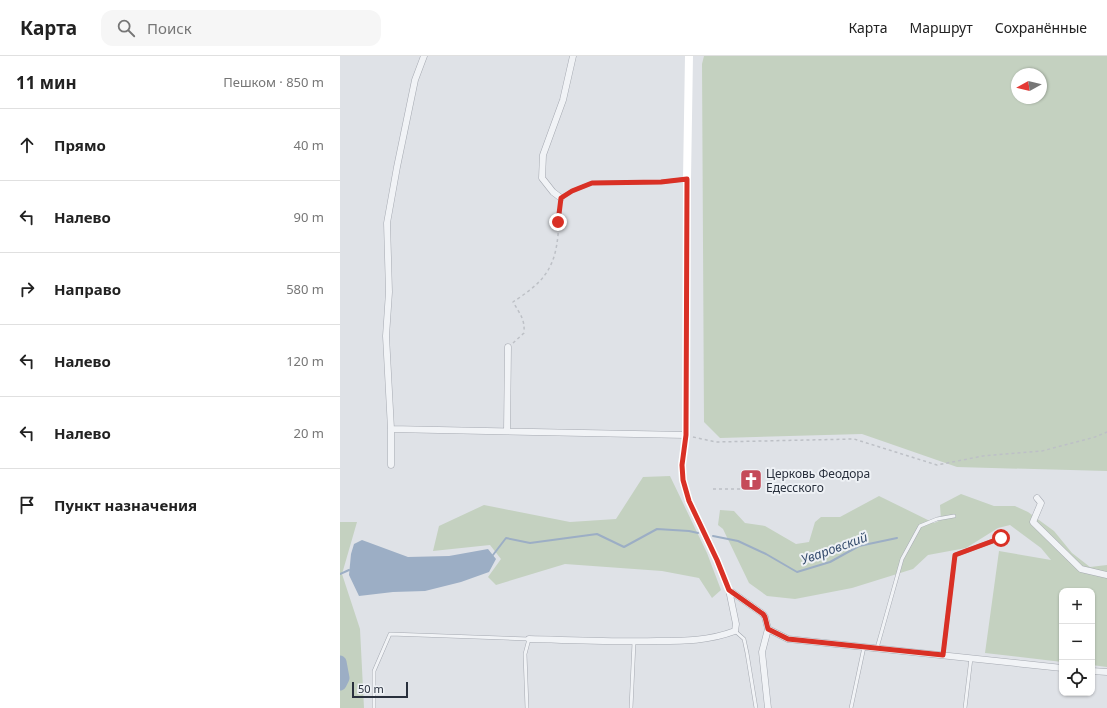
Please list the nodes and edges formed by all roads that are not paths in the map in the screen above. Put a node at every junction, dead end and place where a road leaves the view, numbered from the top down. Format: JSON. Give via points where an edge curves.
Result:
{"nodes":[{"id":1,"x":424,"y":56,"type":"edge"},
{"id":2,"x":572,"y":56,"type":"edge"},
{"id":3,"x":689,"y":56,"type":"edge"},
{"id":4,"x":687,"y":179,"type":"junction"},
{"id":5,"x":561,"y":198,"type":"joint"},
{"id":6,"x":508,"y":347,"type":"road end"},
{"id":7,"x":391,"y":429,"type":"junction"},
{"id":8,"x":507,"y":431,"type":"junction"},
{"id":9,"x":686,"y":435,"type":"junction"},
{"id":10,"x":391,"y":465,"type":"dead end"},
{"id":11,"x":1037,"y":498,"type":"dead end"},
{"id":12,"x":954,"y":516,"type":"dead end"},
{"id":13,"x":1001,"y":538,"type":"dead end"},
{"id":14,"x":1107,"y":574,"type":"edge"},
{"id":15,"x":729,"y":590,"type":"junction"},
{"id":16,"x":768,"y":629,"type":"junction"},
{"id":17,"x":735,"y":631,"type":"junction"},
{"id":18,"x":529,"y":639,"type":"junction"},
{"id":19,"x":634,"y":642,"type":"junction"},
{"id":20,"x":864,"y":647,"type":"junction"},
{"id":21,"x":877,"y":648,"type":"junction"},
{"id":22,"x":943,"y":655,"type":"junction"},
{"id":23,"x":971,"y":658,"type":"junction"},
{"id":24,"x":1059,"y":668,"type":"edge"},
{"id":25,"x":1095,"y":671,"type":"edge"},
{"id":26,"x":1107,"y":672,"type":"edge"},
{"id":27,"x":374,"y":708,"type":"edge"},
{"id":28,"x":527,"y":708,"type":"edge"},
{"id":29,"x":631,"y":708,"type":"edge"},
{"id":30,"x":756,"y":708,"type":"edge"},
{"id":31,"x":768,"y":708,"type":"edge"},
{"id":32,"x":851,"y":708,"type":"edge"},
{"id":33,"x":965,"y":708,"type":"edge"}],
"edges":[{"from":1,"to":7,"type":"street","via":[[415,80],[387,223],[389,292],[386,336]]},
{"from":2,"to":5,"type":"street","via":[[563,100],[544,155],[542,178]]},
{"from":3,"to":4,"type":"street"},
{"from":4,"to":5,"type":"lane","via":[[592,183]]},
{"from":4,"to":9,"type":"street"},
{"from":6,"to":8,"type":"street"},
{"from":7,"to":8,"type":"street"},
{"from":7,"to":10,"type":"street"},
{"from":8,"to":9,"type":"street"},
{"from":9,"to":15,"type":"street","via":[[683,480],[689,501]]},
{"from":11,"to":14,"type":"street","via":[[1041,503],[1033,522],[1081,569]]},
{"from":12,"to":21,"type":"lane","via":[[920,526],[902,559]]},
{"from":13,"to":22,"type":"lane","via":[[955,555]]},
{"from":15,"to":16,"type":"street","via":[[763,614]]},
{"from":15,"to":17,"type":"street","via":[[736,624]]},
{"from":16,"to":20,"type":"street","via":[[788,639]]},
{"from":16,"to":31,"type":"street","via":[[762,652]]},
{"from":17,"to":19,"type":"street","via":[[697,640]]},
{"from":17,"to":30,"type":"lane","via":[[744,638]]},
{"from":18,"to":19,"type":"street"},
{"from":18,"to":27,"type":"lane","via":[[390,634],[374,671]]},
{"from":18,"to":28,"type":"lane","via":[[525,654]]},
{"from":19,"to":29,"type":"lane"},
{"from":20,"to":21,"type":"street"},
{"from":20,"to":32,"type":"lane"},
{"from":21,"to":22,"type":"street"},
{"from":22,"to":23,"type":"street"},
{"from":23,"to":24,"type":"street"},
{"from":23,"to":33,"type":"lane"},
{"from":25,"to":26,"type":"street"}]}
